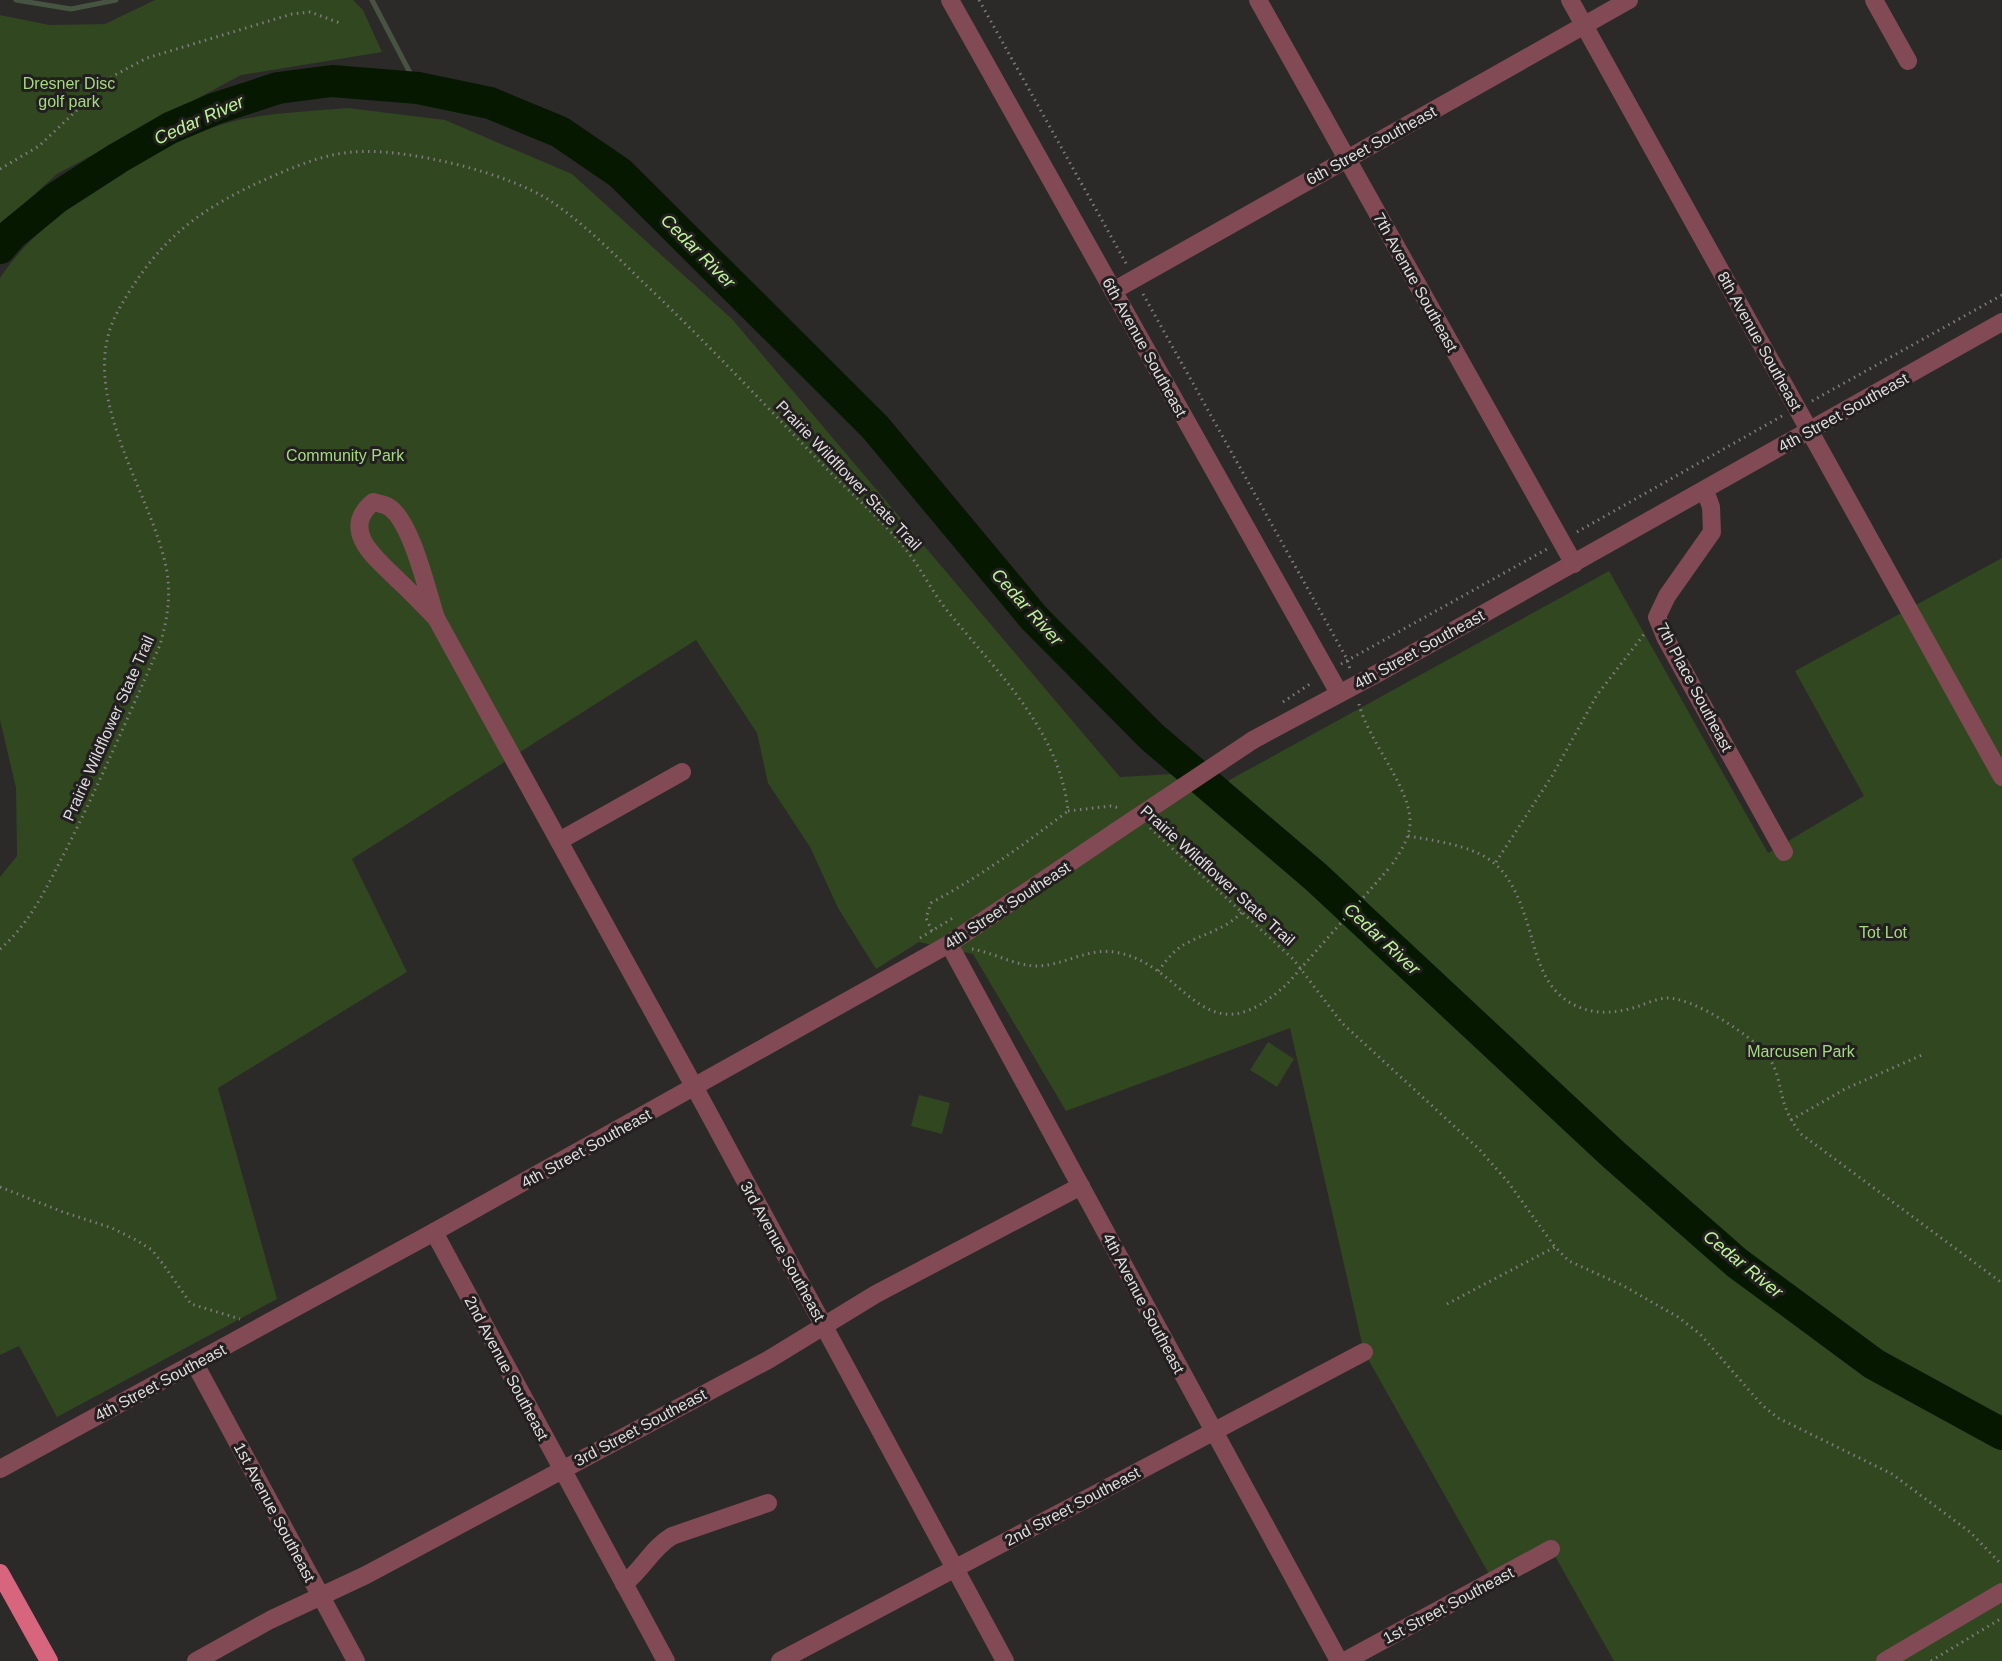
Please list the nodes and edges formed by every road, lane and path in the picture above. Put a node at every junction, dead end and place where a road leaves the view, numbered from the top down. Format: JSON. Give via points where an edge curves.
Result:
{"nodes":[{"id":1,"x":951,"y":0,"type":"edge"},
{"id":2,"x":979,"y":0,"type":"edge"},
{"id":3,"x":1257,"y":0,"type":"edge"},
{"id":4,"x":1570,"y":0,"type":"edge"},
{"id":5,"x":1629,"y":0,"type":"edge"},
{"id":6,"x":1874,"y":0,"type":"edge"},
{"id":7,"x":340,"y":23,"type":"dead end"},
{"id":8,"x":1584,"y":26,"type":"junction"},
{"id":9,"x":1908,"y":61,"type":"dead end"},
{"id":10,"x":1347,"y":159,"type":"junction"},
{"id":11,"x":0,"y":169,"type":"edge"},
{"id":12,"x":1135,"y":279,"type":"junction"},
{"id":13,"x":1113,"y":291,"type":"junction"},
{"id":14,"x":2002,"y":295,"type":"edge"},
{"id":15,"x":2002,"y":322,"type":"edge"},
{"id":16,"x":1797,"y":408,"type":"junction"},
{"id":17,"x":1810,"y":431,"type":"junction"},
{"id":18,"x":1705,"y":490,"type":"junction"},
{"id":19,"x":1561,"y":541,"type":"junction"},
{"id":20,"x":1574,"y":564,"type":"junction"},
{"id":21,"x":1657,"y":617,"type":"junction"},
{"id":22,"x":436,"y":618,"type":"junction"},
{"id":23,"x":1347,"y":659,"type":"junction"},
{"id":24,"x":1328,"y":673,"type":"junction"},
{"id":25,"x":1347,"y":689,"type":"junction"},
{"id":26,"x":1281,"y":703,"type":"dead end"},
{"id":27,"x":682,"y":772,"type":"dead end"},
{"id":28,"x":2002,"y":777,"type":"edge"},
{"id":29,"x":1127,"y":810,"type":"dead end"},
{"id":30,"x":1068,"y":811,"type":"junction"},
{"id":31,"x":1144,"y":823,"type":"dead end"},
{"id":32,"x":1407,"y":836,"type":"junction"},
{"id":33,"x":559,"y":841,"type":"junction"},
{"id":34,"x":1784,"y":852,"type":"dead end"},
{"id":35,"x":1496,"y":862,"type":"junction"},
{"id":36,"x":1242,"y":912,"type":"junction"},
{"id":37,"x":949,"y":944,"type":"junction"},
{"id":38,"x":0,"y":949,"type":"edge"},
{"id":39,"x":1158,"y":971,"type":"junction"},
{"id":40,"x":1922,"y":1055,"type":"dead end"},
{"id":41,"x":695,"y":1088,"type":"junction"},
{"id":42,"x":1791,"y":1120,"type":"junction"},
{"id":43,"x":1081,"y":1186,"type":"junction"},
{"id":44,"x":0,"y":1187,"type":"edge"},
{"id":45,"x":434,"y":1232,"type":"junction"},
{"id":46,"x":1555,"y":1247,"type":"junction"},
{"id":47,"x":2002,"y":1283,"type":"edge"},
{"id":48,"x":1447,"y":1304,"type":"dead end"},
{"id":49,"x":824,"y":1326,"type":"junction"},
{"id":50,"x":261,"y":1328,"type":"junction"},
{"id":51,"x":1364,"y":1352,"type":"dead end"},
{"id":52,"x":195,"y":1364,"type":"junction"},
{"id":53,"x":1213,"y":1431,"type":"junction"},
{"id":54,"x":0,"y":1469,"type":"edge"},
{"id":55,"x":562,"y":1469,"type":"junction"},
{"id":56,"x":768,"y":1503,"type":"dead end"},
{"id":57,"x":1551,"y":1549,"type":"dead end"},
{"id":58,"x":2002,"y":1565,"type":"edge"},
{"id":59,"x":954,"y":1568,"type":"junction"},
{"id":60,"x":0,"y":1573,"type":"edge"},
{"id":61,"x":624,"y":1584,"type":"junction"},
{"id":62,"x":2002,"y":1592,"type":"edge"},
{"id":63,"x":320,"y":1596,"type":"junction"},
{"id":64,"x":2002,"y":1618,"type":"edge"},
{"id":65,"x":49,"y":1661,"type":"edge"},
{"id":66,"x":196,"y":1661,"type":"edge"},
{"id":67,"x":356,"y":1661,"type":"edge"},
{"id":68,"x":666,"y":1661,"type":"edge"},
{"id":69,"x":780,"y":1661,"type":"edge"},
{"id":70,"x":1005,"y":1661,"type":"edge"},
{"id":71,"x":1339,"y":1661,"type":"edge"},
{"id":72,"x":1345,"y":1661,"type":"edge"},
{"id":73,"x":1885,"y":1661,"type":"edge"},
{"id":74,"x":1931,"y":1661,"type":"edge"}],
"edges":[{"from":1,"to":13,"type":"street","name":"6th Avenue Southeast"},
{"from":2,"to":12,"type":"path"},
{"from":3,"to":10,"type":"street","name":"7th Avenue Southeast"},
{"from":4,"to":8,"type":"street","name":"8th Avenue Southeast"},
{"from":5,"to":8,"type":"street","name":"6th Street Southeast"},
{"from":6,"to":9,"type":"street"},
{"from":7,"to":11,"type":"path","via":[[310,12],[292,14],[147,58],[113,76],[39,146]]},
{"from":8,"to":10,"type":"street","name":"6th Street Southeast"},
{"from":8,"to":16,"type":"street","name":"8th Avenue Southeast"},
{"from":10,"to":12,"type":"street","name":"6th Street Southeast"},
{"from":10,"to":19,"type":"street","name":"7th Avenue Southeast"},
{"from":12,"to":13,"type":"street","name":"6th Street Southeast"},
{"from":12,"to":23,"type":"path"},
{"from":13,"to":24,"type":"street","name":"6th Avenue Southeast"},
{"from":14,"to":16,"type":"path"},
{"from":15,"to":17,"type":"street","name":"4th Street Southeast"},
{"from":16,"to":17,"type":"street","name":"8th Avenue Southeast"},
{"from":16,"to":19,"type":"path"},
{"from":17,"to":18,"type":"street","name":"4th Street Southeast"},
{"from":17,"to":28,"type":"street","name":"8th Avenue Southeast"},
{"from":18,"to":20,"type":"street","name":"4th Street Southeast"},
{"from":18,"to":21,"type":"street","name":"7th Place Southeast","via":[[1711,507],[1712,532],[1667,596]]},
{"from":19,"to":20,"type":"street","name":"7th Avenue Southeast"},
{"from":19,"to":23,"type":"path"},
{"from":20,"to":25,"type":"street","name":"4th Street Southeast"},
{"from":21,"to":34,"type":"street","name":"7th Place Southeast"},
{"from":21,"to":35,"type":"path","via":[[1597,695],[1552,776]]},
{"from":22,"to":22,"type":"street","via":[[409,535],[388,506],[373,502],[361,513],[358,527],[368,549]]},
{"from":22,"to":33,"type":"street","name":"3rd Avenue Southeast"},
{"from":23,"to":24,"type":"path"},
{"from":23,"to":25,"type":"path"},
{"from":24,"to":25,"type":"street","name":"6th Avenue Southeast"},
{"from":24,"to":26,"type":"path"},
{"from":25,"to":32,"type":"path","via":[[1407,805]]},
{"from":25,"to":37,"type":"street","name":"4th Street Southeast","bridge":true,"via":[[1253,740]]},
{"from":27,"to":33,"type":"street"},
{"from":29,"to":30,"type":"path","name":"Prairie Wildflower State Trail","via":[[1111,806]]},
{"from":30,"to":37,"type":"path","via":[[1003,861],[931,903],[926,918],[932,931]]},
{"from":30,"to":38,"type":"path","name":"Prairie Wildflower State Trail","via":[[1066,786],[1057,757],[1040,728],[942,604],[903,546],[697,333],[595,236],[550,201],[511,180],[456,165],[355,151],[307,162],[229,195],[207,209],[165,245],[116,314],[107,348],[106,385],[117,435],[166,568],[168,617],[160,645],[85,813],[45,892],[16,936]]},
{"from":31,"to":36,"type":"path","name":"Prairie Wildflower State Trail"},
{"from":32,"to":35,"type":"path","via":[[1449,843],[1485,854]]},
{"from":32,"to":39,"type":"path","bridge":true,"via":[[1391,866],[1288,983],[1263,1004],[1238,1012],[1214,1013]]},
{"from":33,"to":41,"type":"street","name":"3rd Avenue Southeast"},
{"from":35,"to":42,"type":"path","via":[[1515,887],[1543,971],[1562,997],[1581,1008],[1616,1014],[1665,998],[1690,1003],[1718,1018],[1767,1055]]},
{"from":36,"to":39,"type":"path","via":[[1219,930],[1174,951]]},
{"from":36,"to":46,"type":"path","name":"Prairie Wildflower State Trail","via":[[1293,959],[1342,1023],[1479,1149]]},
{"from":37,"to":39,"type":"path","via":[[1020,965],[1041,966],[1092,952],[1113,952],[1137,958]]},
{"from":37,"to":41,"type":"street","name":"4th Street Southeast"},
{"from":37,"to":43,"type":"street","name":"4th Avenue Southeast"},
{"from":40,"to":42,"type":"path","via":[[1845,1089]]},
{"from":41,"to":45,"type":"street","name":"4th Street Southeast"},
{"from":41,"to":49,"type":"street","name":"3rd Avenue Southeast"},
{"from":42,"to":47,"type":"path","via":[[1815,1146]]},
{"from":43,"to":49,"type":"street","name":"3rd Street Southeast","via":[[876,1294]]},
{"from":43,"to":53,"type":"street","name":"4th Avenue Southeast"},
{"from":44,"to":50,"type":"path","via":[[136,1240],[158,1257],[191,1304]]},
{"from":45,"to":50,"type":"street","name":"4th Street Southeast"},
{"from":45,"to":55,"type":"street","name":"2nd Avenue Southeast"},
{"from":46,"to":48,"type":"path"},
{"from":46,"to":58,"type":"path","name":"Prairie Wildflower State Trail","via":[[1569,1261],[1678,1317],[1700,1334],[1778,1418],[1892,1474],[1970,1532]]},
{"from":49,"to":55,"type":"street","name":"3rd Street Southeast","via":[[768,1360]]},
{"from":49,"to":59,"type":"street","name":"3rd Avenue Southeast"},
{"from":50,"to":52,"type":"street","name":"4th Street Southeast"},
{"from":51,"to":53,"type":"street","name":"2nd Street Southeast"},
{"from":52,"to":54,"type":"street","name":"4th Street Southeast"},
{"from":52,"to":63,"type":"street","name":"1st Avenue Southeast"},
{"from":53,"to":59,"type":"street","name":"2nd Street Southeast"},
{"from":53,"to":71,"type":"street","name":"4th Avenue Southeast"},
{"from":55,"to":61,"type":"street","name":"2nd Avenue Southeast"},
{"from":55,"to":63,"type":"street","name":"3rd Street Southeast"},
{"from":56,"to":61,"type":"street","via":[[661,1542],[638,1573]]},
{"from":57,"to":72,"type":"street","name":"1st Street Southeast"},
{"from":59,"to":69,"type":"street","name":"2nd Street Southeast"},
{"from":59,"to":70,"type":"street","name":"3rd Avenue Southeast"},
{"from":60,"to":65,"type":"main road"},
{"from":61,"to":68,"type":"street","name":"2nd Avenue Southeast"},
{"from":62,"to":73,"type":"street"},
{"from":63,"to":66,"type":"street","name":"3rd Street Southeast"},
{"from":63,"to":67,"type":"street","name":"1st Avenue Southeast"},
{"from":64,"to":74,"type":"path"}]}
